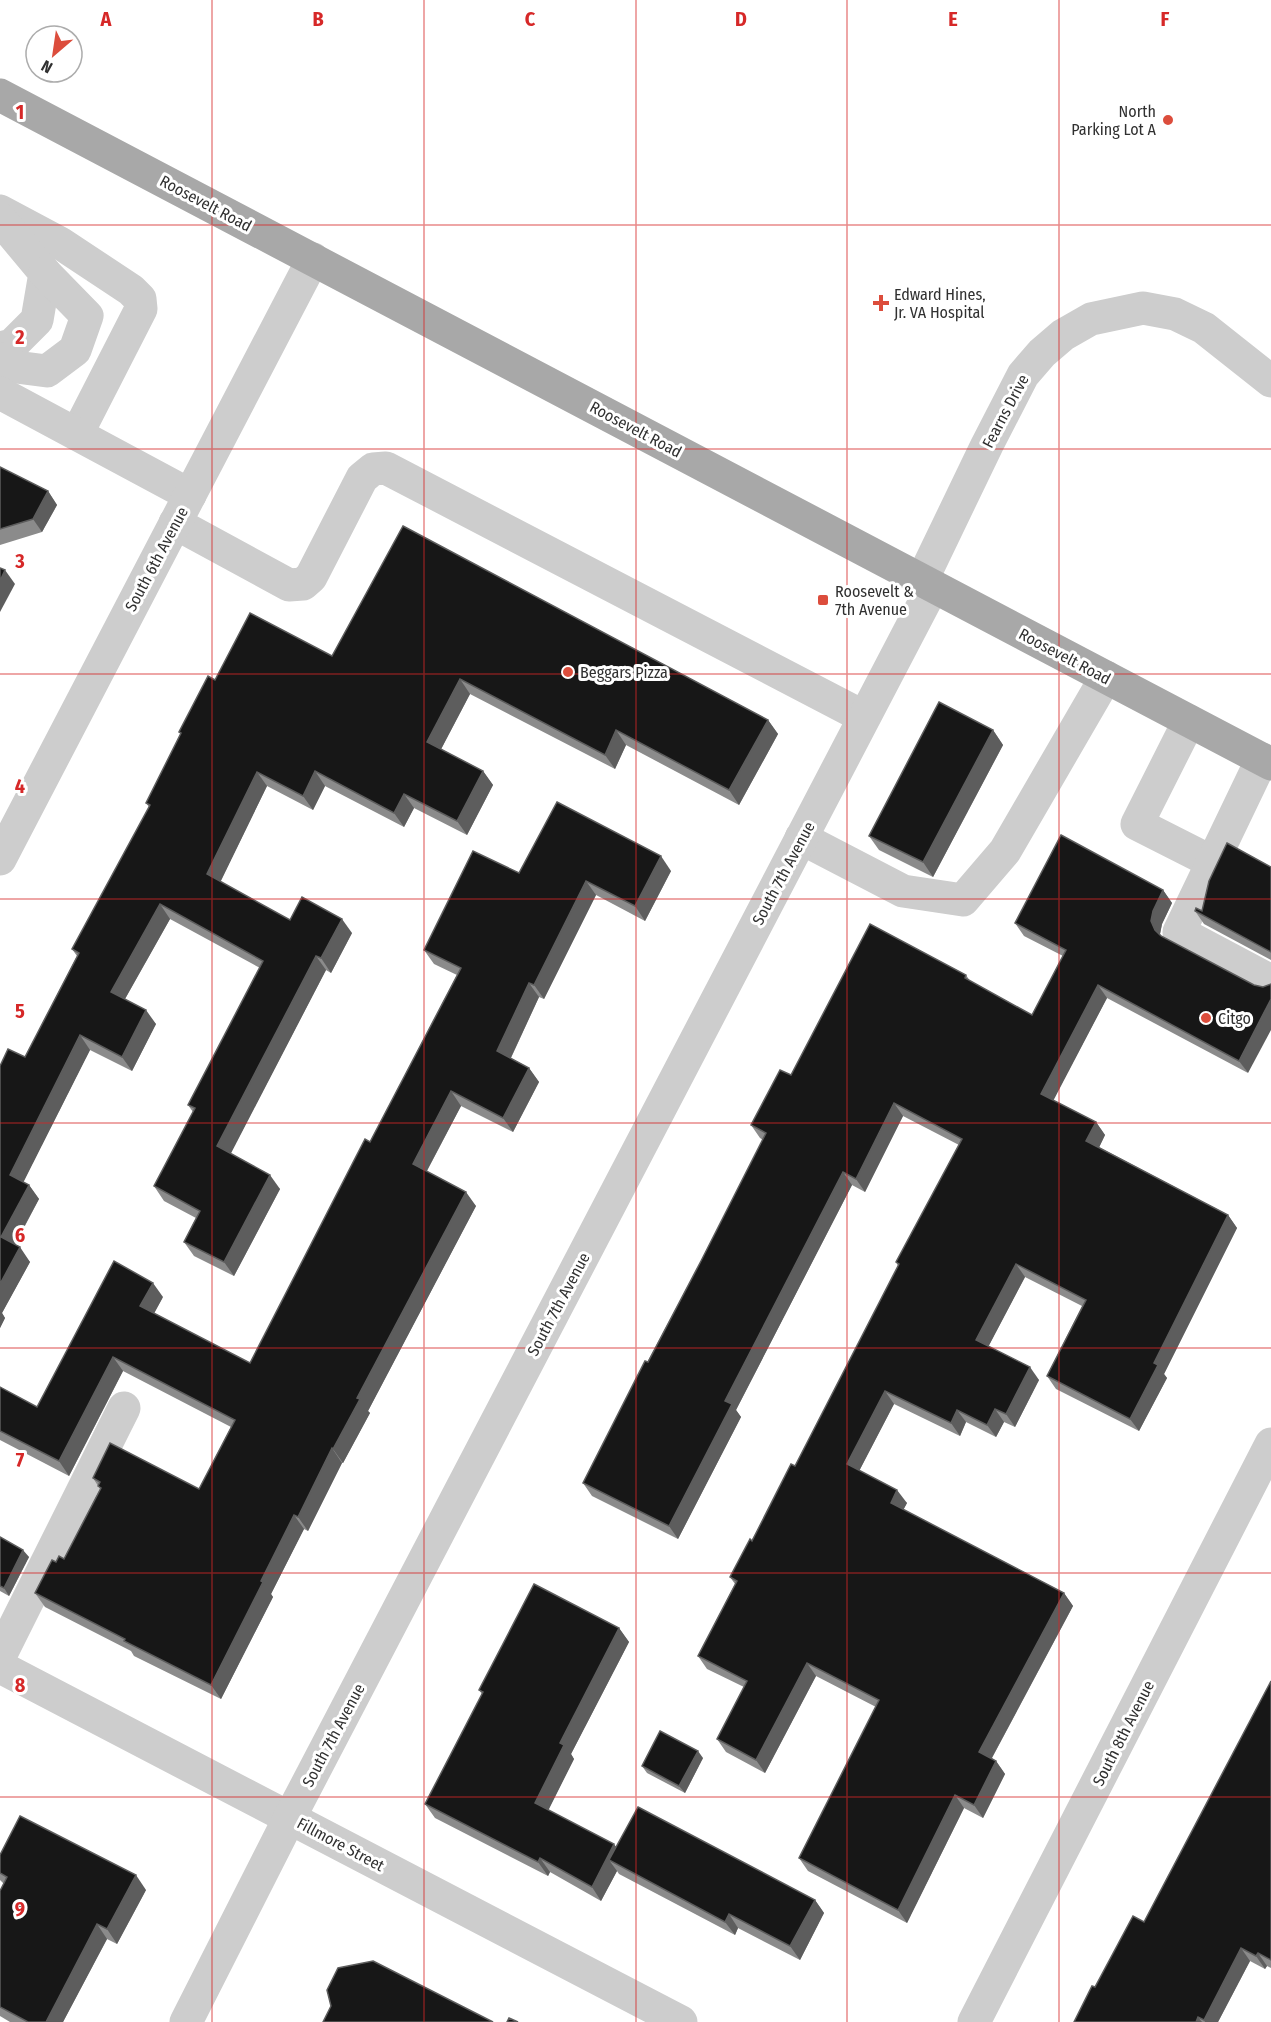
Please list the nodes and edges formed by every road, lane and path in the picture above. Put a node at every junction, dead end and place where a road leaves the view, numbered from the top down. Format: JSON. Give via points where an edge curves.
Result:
{"nodes":[{"id":1,"x":0,"y":95,"type":"edge"},
{"id":2,"x":0,"y":211,"type":"edge"},
{"id":3,"x":0,"y":219,"type":"edge"},
{"id":4,"x":313,"y":259,"type":"junction"},
{"id":5,"x":45,"y":273,"type":"junction"},
{"id":6,"x":0,"y":348,"type":"edge"},
{"id":7,"x":0,"y":359,"type":"edge"},
{"id":8,"x":1271,"y":381,"type":"edge"},
{"id":9,"x":0,"y":393,"type":"edge"},
{"id":10,"x":77,"y":434,"type":"junction"},
{"id":11,"x":195,"y":484,"type":"junction"},
{"id":12,"x":175,"y":523,"type":"junction"},
{"id":13,"x":927,"y":583,"type":"junction"},
{"id":14,"x":1106,"y":677,"type":"junction"},
{"id":15,"x":864,"y":717,"type":"junction"},
{"id":16,"x":1189,"y":722,"type":"junction"},
{"id":17,"x":1266,"y":761,"type":"edge"},
{"id":18,"x":801,"y":838,"type":"junction"},
{"id":19,"x":0,"y":859,"type":"edge"},
{"id":20,"x":1212,"y":862,"type":"junction"},
{"id":21,"x":1271,"y":981,"type":"edge"},
{"id":22,"x":124,"y":1408,"type":"dead end"},
{"id":23,"x":1271,"y":1444,"type":"edge"},
{"id":24,"x":0,"y":1656,"type":"edge"},
{"id":25,"x":0,"y":1666,"type":"edge"},
{"id":26,"x":290,"y":1817,"type":"junction"},
{"id":27,"x":186,"y":2022,"type":"edge"},
{"id":28,"x":681,"y":2022,"type":"edge"},
{"id":29,"x":974,"y":2022,"type":"edge"}],
"edges":[{"from":1,"to":4,"type":"main road","name":"Roosevelt Road"},
{"from":2,"to":10,"type":"street","via":[[60,243],[140,299],[141,309]]},
{"from":3,"to":5,"type":"street"},
{"from":4,"to":11,"type":"street","name":"South 6th Avenue"},
{"from":4,"to":13,"type":"main road","name":"Roosevelt Road"},
{"from":5,"to":6,"type":"street","via":[[37,320],[12,345]]},
{"from":5,"to":7,"type":"street","via":[[87,316],[75,350],[48,371],[16,367]]},
{"from":8,"to":13,"type":"street","name":"Fearns Drive","via":[[1204,328],[1175,314],[1143,308],[1108,314],[1082,324],[1042,353],[1023,375],[987,445]]},
{"from":9,"to":10,"type":"street"},
{"from":10,"to":11,"type":"street"},
{"from":11,"to":12,"type":"street","name":"South 6th Avenue"},
{"from":12,"to":15,"type":"street","via":[[289,585],[303,584],[311,577],[362,478],[373,469],[386,468]]},
{"from":12,"to":19,"type":"street","name":"South 6th Avenue"},
{"from":13,"to":14,"type":"main road","name":"Roosevelt Road"},
{"from":13,"to":15,"type":"street","name":"South 7th Avenue"},
{"from":14,"to":16,"type":"main road","name":"Roosevelt Road"},
{"from":14,"to":18,"type":"street","via":[[1005,851],[963,900],[903,891]]},
{"from":15,"to":18,"type":"street","name":"South 7th Avenue"},
{"from":16,"to":17,"type":"main road","name":"Roosevelt Road"},
{"from":16,"to":20,"type":"street","via":[[1137,824]]},
{"from":17,"to":20,"type":"street"},
{"from":18,"to":26,"type":"street","name":"South 7th Avenue"},
{"from":20,"to":21,"type":"street","via":[[1179,932]]},
{"from":22,"to":24,"type":"street"},
{"from":23,"to":29,"type":"street","name":"South 8th Avenue"},
{"from":25,"to":26,"type":"street","name":"Fillmore Street"},
{"from":26,"to":27,"type":"street","name":"South 7th Avenue"},
{"from":26,"to":28,"type":"street","name":"Fillmore Street"}]}
